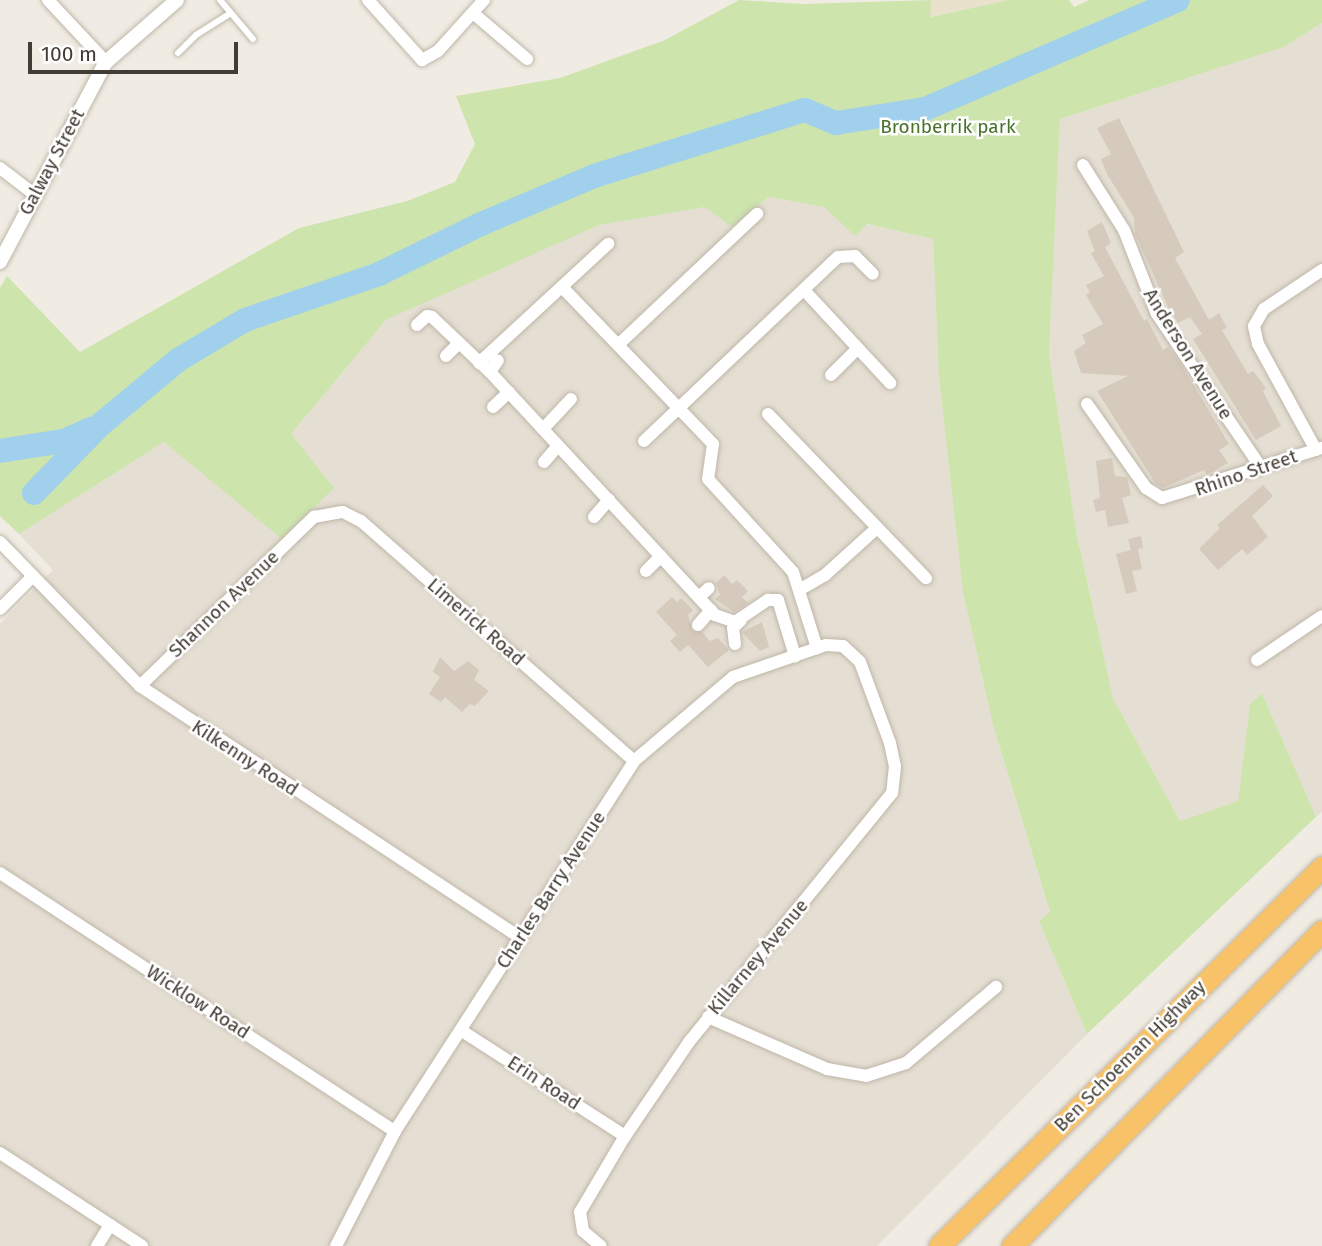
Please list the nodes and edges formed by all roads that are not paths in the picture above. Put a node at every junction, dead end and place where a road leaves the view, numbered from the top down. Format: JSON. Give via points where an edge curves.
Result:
{"nodes":[{"id":1,"x":48,"y":0,"type":"edge"},
{"id":2,"x":177,"y":0,"type":"edge"},
{"id":3,"x":220,"y":0,"type":"edge"},
{"id":4,"x":368,"y":0,"type":"edge"},
{"id":5,"x":484,"y":0,"type":"edge"},
{"id":6,"x":472,"y":12,"type":"junction"},
{"id":7,"x":231,"y":13,"type":"junction"},
{"id":8,"x":253,"y":39,"type":"dead end"},
{"id":9,"x":178,"y":53,"type":"dead end"},
{"id":10,"x":527,"y":60,"type":"dead end"},
{"id":11,"x":106,"y":62,"type":"junction"},
{"id":12,"x":1083,"y":165,"type":"dead end"},
{"id":13,"x":0,"y":168,"type":"edge"},
{"id":14,"x":35,"y":195,"type":"junction"},
{"id":15,"x":757,"y":214,"type":"dead end"},
{"id":16,"x":608,"y":244,"type":"dead end"},
{"id":17,"x":0,"y":262,"type":"edge"},
{"id":18,"x":1322,"y":270,"type":"edge"},
{"id":19,"x":873,"y":274,"type":"dead end"},
{"id":20,"x":562,"y":287,"type":"junction"},
{"id":21,"x":804,"y":290,"type":"junction"},
{"id":22,"x":460,"y":324,"type":"dead end"},
{"id":23,"x":417,"y":325,"type":"dead end"},
{"id":24,"x":453,"y":339,"type":"junction"},
{"id":25,"x":619,"y":344,"type":"junction"},
{"id":26,"x":858,"y":348,"type":"junction"},
{"id":27,"x":446,"y":356,"type":"dead end"},
{"id":28,"x":498,"y":360,"type":"dead end"},
{"id":29,"x":484,"y":367,"type":"junction"},
{"id":30,"x":831,"y":375,"type":"dead end"},
{"id":31,"x":890,"y":383,"type":"dead end"},
{"id":32,"x":509,"y":392,"type":"junction"},
{"id":33,"x":571,"y":399,"type":"dead end"},
{"id":34,"x":1087,"y":404,"type":"dead end"},
{"id":35,"x":494,"y":407,"type":"dead end"},
{"id":36,"x":680,"y":408,"type":"junction"},
{"id":37,"x":768,"y":414,"type":"dead end"},
{"id":38,"x":553,"y":435,"type":"junction"},
{"id":39,"x":644,"y":441,"type":"dead end"},
{"id":40,"x":1319,"y":449,"type":"edge"},
{"id":41,"x":544,"y":462,"type":"dead end"},
{"id":42,"x":1260,"y":466,"type":"junction"},
{"id":43,"x":609,"y":500,"type":"junction"},
{"id":44,"x":594,"y":517,"type":"dead end"},
{"id":45,"x":309,"y":522,"type":"joint"},
{"id":46,"x":877,"y":528,"type":"junction"},
{"id":47,"x":0,"y":542,"type":"edge"},
{"id":48,"x":661,"y":556,"type":"junction"},
{"id":49,"x":646,"y":571,"type":"dead end"},
{"id":50,"x":32,"y":577,"type":"junction"},
{"id":51,"x":926,"y":578,"type":"dead end"},
{"id":52,"x":709,"y":588,"type":"dead end"},
{"id":53,"x":794,"y":588,"type":"junction"},
{"id":54,"x":699,"y":597,"type":"junction"},
{"id":55,"x":772,"y":599,"type":"junction"},
{"id":56,"x":0,"y":609,"type":"edge"},
{"id":57,"x":711,"y":610,"type":"junction"},
{"id":58,"x":1322,"y":616,"type":"edge"},
{"id":59,"x":741,"y":620,"type":"junction"},
{"id":60,"x":698,"y":625,"type":"dead end"},
{"id":61,"x":735,"y":644,"type":"dead end"},
{"id":62,"x":817,"y":648,"type":"junction"},
{"id":63,"x":795,"y":656,"type":"junction"},
{"id":64,"x":857,"y":656,"type":"joint"},
{"id":65,"x":1257,"y":660,"type":"dead end"},
{"id":66,"x":140,"y":685,"type":"junction"},
{"id":67,"x":634,"y":761,"type":"junction"},
{"id":68,"x":1322,"y":867,"type":"edge"},
{"id":69,"x":0,"y":873,"type":"edge"},
{"id":70,"x":1322,"y":931,"type":"edge"},
{"id":71,"x":519,"y":937,"type":"junction"},
{"id":72,"x":996,"y":987,"type":"dead end"},
{"id":73,"x":708,"y":1017,"type":"junction"},
{"id":74,"x":462,"y":1031,"type":"junction"},
{"id":75,"x":395,"y":1131,"type":"junction"},
{"id":76,"x":625,"y":1136,"type":"junction"},
{"id":77,"x":0,"y":1153,"type":"edge"},
{"id":78,"x":110,"y":1225,"type":"junction"},
{"id":79,"x":97,"y":1246,"type":"edge"},
{"id":80,"x":142,"y":1246,"type":"edge"},
{"id":81,"x":336,"y":1246,"type":"edge"},
{"id":82,"x":601,"y":1246,"type":"edge"},
{"id":83,"x":939,"y":1246,"type":"edge"},
{"id":84,"x":1012,"y":1246,"type":"edge"}],
"edges":[{"from":1,"to":11,"type":"street"},
{"from":2,"to":11,"type":"street"},
{"from":3,"to":7,"type":"lane"},
{"from":4,"to":6,"type":"street","via":[[422,60],[438,51]]},
{"from":5,"to":6,"type":"street"},
{"from":6,"to":10,"type":"street"},
{"from":7,"to":8,"type":"lane"},
{"from":7,"to":9,"type":"lane","via":[[196,35]]},
{"from":11,"to":14,"type":"street","name":"Galway Street"},
{"from":12,"to":42,"type":"street","name":"Anderson Avenue","via":[[1124,230],[1157,314]]},
{"from":13,"to":14,"type":"street"},
{"from":14,"to":17,"type":"street","name":"Galway Street"},
{"from":15,"to":25,"type":"street"},
{"from":16,"to":20,"type":"street"},
{"from":18,"to":40,"type":"street","via":[[1264,309],[1254,326],[1258,344]]},
{"from":19,"to":21,"type":"street","via":[[855,256],[843,255]]},
{"from":20,"to":25,"type":"street"},
{"from":20,"to":29,"type":"street"},
{"from":21,"to":26,"type":"street"},
{"from":21,"to":36,"type":"street"},
{"from":22,"to":24,"type":"street"},
{"from":23,"to":24,"type":"street","via":[[432,317]]},
{"from":24,"to":27,"type":"street"},
{"from":24,"to":29,"type":"street"},
{"from":25,"to":36,"type":"street"},
{"from":26,"to":30,"type":"street"},
{"from":26,"to":31,"type":"street"},
{"from":28,"to":29,"type":"street"},
{"from":29,"to":32,"type":"street"},
{"from":32,"to":35,"type":"street"},
{"from":32,"to":38,"type":"street","via":[[535,412]]},
{"from":33,"to":38,"type":"street"},
{"from":34,"to":42,"type":"street","name":"Rhino Street","via":[[1146,488],[1171,498]]},
{"from":36,"to":39,"type":"street"},
{"from":36,"to":53,"type":"street","via":[[715,449],[708,479]]},
{"from":37,"to":46,"type":"street"},
{"from":38,"to":41,"type":"street"},
{"from":38,"to":43,"type":"street","via":[[603,484]]},
{"from":40,"to":42,"type":"street","name":"Rhino Street"},
{"from":43,"to":44,"type":"street"},
{"from":43,"to":48,"type":"street","via":[[652,538]]},
{"from":45,"to":66,"type":"street","name":"Shannon Avenue"},
{"from":45,"to":67,"type":"street","name":"Limerick Road","via":[[336,511],[361,522]]},
{"from":46,"to":51,"type":"street"},
{"from":46,"to":53,"type":"street","via":[[825,575]]},
{"from":47,"to":50,"type":"street","name":"Kilkenny Road"},
{"from":48,"to":49,"type":"street"},
{"from":48,"to":54,"type":"street"},
{"from":50,"to":56,"type":"street"},
{"from":50,"to":66,"type":"street","name":"Kilkenny Road"},
{"from":52,"to":54,"type":"street"},
{"from":53,"to":55,"type":"street"},
{"from":53,"to":62,"type":"street"},
{"from":54,"to":57,"type":"street"},
{"from":55,"to":59,"type":"street"},
{"from":55,"to":63,"type":"street","via":[[784,615]]},
{"from":57,"to":59,"type":"street","via":[[727,621]]},
{"from":57,"to":60,"type":"street"},
{"from":58,"to":65,"type":"street"},
{"from":59,"to":61,"type":"street","via":[[733,628]]},
{"from":62,"to":63,"type":"street","name":"Charles Barry Avenue"},
{"from":62,"to":64,"type":"street","name":"Charles Barry Avenue","via":[[838,644]]},
{"from":63,"to":67,"type":"street","name":"Charles Barry Avenue","via":[[719,686]]},
{"from":64,"to":73,"type":"street","name":"Killarney Avenue","via":[[895,757],[892,793]]},
{"from":66,"to":71,"type":"street","name":"Kilkenny Road"},
{"from":67,"to":71,"type":"street","name":"Charles Barry Avenue"},
{"from":68,"to":83,"type":"highway","name":"Ben Schoeman Highway"},
{"from":69,"to":75,"type":"street","name":"Wicklow Road"},
{"from":70,"to":84,"type":"highway"},
{"from":71,"to":74,"type":"street","name":"Charles Barry Avenue"},
{"from":72,"to":73,"type":"street","via":[[906,1063],[866,1076],[827,1069]]},
{"from":73,"to":76,"type":"street","name":"Killarney Avenue"},
{"from":74,"to":75,"type":"street","name":"Charles Barry Avenue"},
{"from":74,"to":76,"type":"street","name":"Erin Road"},
{"from":75,"to":81,"type":"street","name":"Charles Barry Avenue"},
{"from":76,"to":82,"type":"street","name":"Killarney Avenue","via":[[580,1212],[583,1231]]},
{"from":77,"to":78,"type":"street"},
{"from":78,"to":79,"type":"street"},
{"from":78,"to":80,"type":"street"}]}
